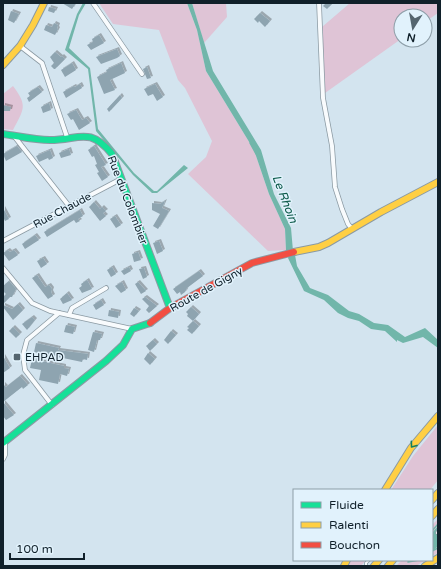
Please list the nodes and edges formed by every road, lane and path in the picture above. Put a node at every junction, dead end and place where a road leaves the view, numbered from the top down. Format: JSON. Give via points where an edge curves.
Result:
{"nodes":[{"id":1,"x":44,"y":3,"type":"edge"},
{"id":2,"x":93,"y":3,"type":"edge"},
{"id":3,"x":319,"y":3,"type":"edge"},
{"id":4,"x":20,"y":46,"type":"junction"},
{"id":5,"x":3,"y":65,"type":"edge"},
{"id":6,"x":142,"y":74,"type":"dead end"},
{"id":7,"x":3,"y":134,"type":"edge"},
{"id":8,"x":14,"y":136,"type":"junction"},
{"id":9,"x":67,"y":137,"type":"junction"},
{"id":10,"x":121,"y":179,"type":"junction"},
{"id":11,"x":438,"y":182,"type":"edge"},
{"id":12,"x":69,"y":206,"type":"junction"},
{"id":13,"x":352,"y":230,"type":"junction"},
{"id":14,"x":3,"y":241,"type":"edge"},
{"id":15,"x":3,"y":268,"type":"edge"},
{"id":16,"x":106,"y":288,"type":"dead end"},
{"id":17,"x":170,"y":308,"type":"junction"},
{"id":18,"x":59,"y":313,"type":"junction"},
{"id":19,"x":69,"y":315,"type":"junction"},
{"id":20,"x":132,"y":329,"type":"junction"},
{"id":21,"x":52,"y":405,"type":"junction"},
{"id":22,"x":438,"y":416,"type":"edge"},
{"id":23,"x":4,"y":443,"type":"edge"},
{"id":24,"x":3,"y":459,"type":"edge"},
{"id":25,"x":386,"y":489,"type":"edge"},
{"id":26,"x":438,"y":558,"type":"edge"},
{"id":27,"x":425,"y":566,"type":"edge"}],
"edges":[{"from":1,"to":4,"type":"main road"},
{"from":2,"to":6,"type":"street"},
{"from":3,"to":13,"type":"street","via":[[323,98],[332,146],[335,187]]},
{"from":4,"to":5,"type":"main road"},
{"from":4,"to":9,"type":"street","via":[[42,63]]},
{"from":7,"to":8,"type":"main road","name":"Rue du Colombier"},
{"from":8,"to":9,"type":"main road","name":"Rue du Colombier","via":[[50,140]]},
{"from":8,"to":12,"type":"street"},
{"from":9,"to":10,"type":"main road","name":"Rue du Colombier","via":[[89,137],[102,143],[112,154]]},
{"from":10,"to":12,"type":"street","name":"Rue Chaude"},
{"from":10,"to":17,"type":"main road","name":"Rue du Colombier"},
{"from":11,"to":13,"type":"main road","name":"Route de Gigny"},
{"from":12,"to":14,"type":"street","name":"Rue Chaude"},
{"from":13,"to":17,"type":"main road","name":"Route de Gigny","via":[[319,247],[252,263]]},
{"from":15,"to":18,"type":"street","via":[[32,303]]},
{"from":16,"to":19,"type":"street","via":[[72,308]]},
{"from":17,"to":20,"type":"main road","name":"Route de Gigny","via":[[150,323]]},
{"from":18,"to":19,"type":"street"},
{"from":18,"to":21,"type":"street","via":[[27,340],[23,355],[25,371]]},
{"from":19,"to":20,"type":"street"},
{"from":20,"to":21,"type":"main road","via":[[123,345]]},
{"from":21,"to":23,"type":"main road"},
{"from":22,"to":25,"type":"main road","one_way":true,"via":[[411,448]]},
{"from":23,"to":24,"type":"street"},
{"from":26,"to":27,"type":"main road"}]}
